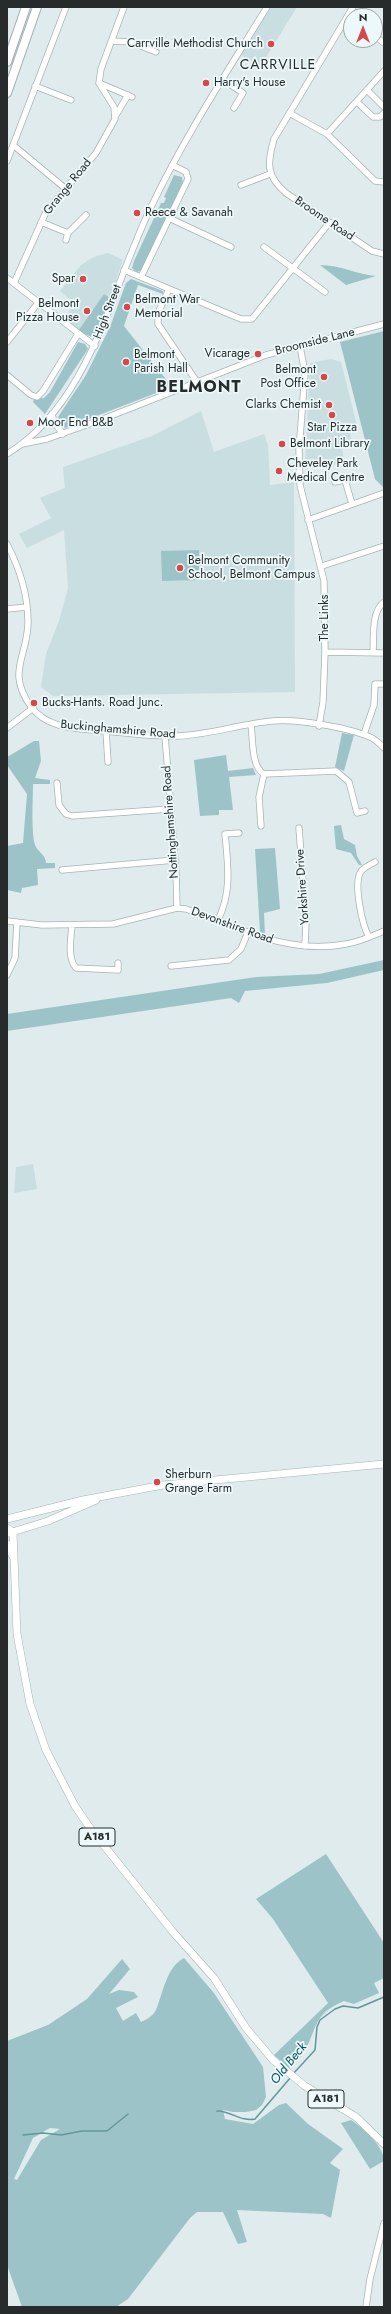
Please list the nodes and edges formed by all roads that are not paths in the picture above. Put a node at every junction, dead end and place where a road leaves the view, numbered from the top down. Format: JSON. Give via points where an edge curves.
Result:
{"nodes":[{"id":1,"x":23,"y":7,"type":"edge"},
{"id":2,"x":26,"y":7,"type":"edge"},
{"id":3,"x":37,"y":7,"type":"edge"},
{"id":4,"x":40,"y":7,"type":"edge"},
{"id":5,"x":66,"y":7,"type":"edge"},
{"id":6,"x":124,"y":7,"type":"edge"},
{"id":7,"x":267,"y":7,"type":"edge"},
{"id":8,"x":343,"y":28,"type":"edge"},
{"id":9,"x":15,"y":38,"type":"junction"},
{"id":10,"x":112,"y":41,"type":"junction"},
{"id":11,"x":25,"y":42,"type":"junction"},
{"id":12,"x":156,"y":52,"type":"dead end"},
{"id":13,"x":7,"y":62,"type":"edge"},
{"id":14,"x":384,"y":71,"type":"edge"},
{"id":15,"x":222,"y":79,"type":"junction"},
{"id":16,"x":99,"y":83,"type":"junction"},
{"id":17,"x":35,"y":86,"type":"junction"},
{"id":18,"x":367,"y":90,"type":"junction"},
{"id":19,"x":7,"y":93,"type":"edge"},
{"id":20,"x":71,"y":100,"type":"dead end"},
{"id":21,"x":357,"y":102,"type":"junction"},
{"id":22,"x":384,"y":107,"type":"edge"},
{"id":23,"x":234,"y":108,"type":"dead end"},
{"id":24,"x":384,"y":113,"type":"edge"},
{"id":25,"x":291,"y":114,"type":"junction"},
{"id":26,"x":116,"y":115,"type":"junction"},
{"id":27,"x":327,"y":134,"type":"junction"},
{"id":28,"x":13,"y":145,"type":"junction"},
{"id":29,"x":7,"y":161,"type":"edge"},
{"id":30,"x":172,"y":165,"type":"junction"},
{"id":31,"x":270,"y":174,"type":"junction"},
{"id":32,"x":384,"y":182,"type":"edge"},
{"id":33,"x":241,"y":185,"type":"dead end"},
{"id":34,"x":66,"y":189,"type":"junction"},
{"id":35,"x":86,"y":216,"type":"dead end"},
{"id":36,"x":169,"y":218,"type":"junction"},
{"id":37,"x":41,"y":222,"type":"junction"},
{"id":38,"x":329,"y":223,"type":"junction"},
{"id":39,"x":68,"y":233,"type":"junction"},
{"id":40,"x":66,"y":240,"type":"dead end"},
{"id":41,"x":231,"y":247,"type":"dead end"},
{"id":42,"x":264,"y":247,"type":"dead end"},
{"id":43,"x":384,"y":254,"type":"edge"},
{"id":44,"x":293,"y":268,"type":"junction"},
{"id":45,"x":124,"y":270,"type":"junction"},
{"id":46,"x":141,"y":277,"type":"junction"},
{"id":47,"x":7,"y":278,"type":"edge"},
{"id":48,"x":14,"y":283,"type":"junction"},
{"id":49,"x":169,"y":289,"type":"junction"},
{"id":50,"x":325,"y":292,"type":"dead end"},
{"id":51,"x":38,"y":303,"type":"junction"},
{"id":52,"x":384,"y":324,"type":"edge"},
{"id":53,"x":78,"y":334,"type":"junction"},
{"id":54,"x":7,"y":342,"type":"edge"},
{"id":55,"x":95,"y":346,"type":"junction"},
{"id":56,"x":300,"y":346,"type":"junction"},
{"id":57,"x":7,"y":375,"type":"edge"},
{"id":58,"x":197,"y":382,"type":"junction"},
{"id":59,"x":52,"y":414,"type":"junction"},
{"id":60,"x":63,"y":434,"type":"junction"},
{"id":61,"x":22,"y":444,"type":"junction"},
{"id":62,"x":7,"y":454,"type":"edge"},
{"id":63,"x":354,"y":478,"type":"dead end"},
{"id":64,"x":345,"y":480,"type":"junction"},
{"id":65,"x":335,"y":482,"type":"dead end"},
{"id":66,"x":384,"y":493,"type":"edge"},
{"id":67,"x":352,"y":504,"type":"junction"},
{"id":68,"x":308,"y":520,"type":"junction"},
{"id":69,"x":7,"y":544,"type":"edge"},
{"id":70,"x":384,"y":546,"type":"edge"},
{"id":71,"x":322,"y":566,"type":"junction"},
{"id":72,"x":384,"y":602,"type":"edge"},
{"id":73,"x":27,"y":608,"type":"junction"},
{"id":74,"x":7,"y":609,"type":"edge"},
{"id":75,"x":325,"y":652,"type":"junction"},
{"id":76,"x":373,"y":652,"type":"junction"},
{"id":77,"x":384,"y":653,"type":"edge"},
{"id":78,"x":384,"y":684,"type":"edge"},
{"id":79,"x":33,"y":708,"type":"junction"},
{"id":80,"x":251,"y":724,"type":"junction"},
{"id":81,"x":319,"y":726,"type":"junction"},
{"id":82,"x":7,"y":728,"type":"edge"},
{"id":83,"x":106,"y":731,"type":"junction"},
{"id":84,"x":364,"y":734,"type":"junction"},
{"id":85,"x":165,"y":736,"type":"junction"},
{"id":86,"x":384,"y":748,"type":"edge"},
{"id":87,"x":108,"y":762,"type":"dead end"},
{"id":88,"x":264,"y":774,"type":"junction"},
{"id":89,"x":57,"y":783,"type":"dead end"},
{"id":90,"x":170,"y":809,"type":"junction"},
{"id":91,"x":365,"y":811,"type":"dead end"},
{"id":92,"x":261,"y":826,"type":"dead end"},
{"id":93,"x":299,"y":828,"type":"dead end"},
{"id":94,"x":239,"y":833,"type":"dead end"},
{"id":95,"x":176,"y":860,"type":"junction"},
{"id":96,"x":376,"y":862,"type":"dead end"},
{"id":97,"x":62,"y":870,"type":"dead end"},
{"id":98,"x":177,"y":908,"type":"junction"},
{"id":99,"x":218,"y":920,"type":"junction"},
{"id":100,"x":7,"y":922,"type":"edge"},
{"id":101,"x":17,"y":922,"type":"junction"},
{"id":102,"x":72,"y":925,"type":"junction"},
{"id":103,"x":384,"y":931,"type":"edge"},
{"id":104,"x":248,"y":932,"type":"junction"},
{"id":105,"x":369,"y":937,"type":"junction"},
{"id":106,"x":305,"y":946,"type":"junction"},
{"id":107,"x":118,"y":963,"type":"dead end"},
{"id":108,"x":171,"y":966,"type":"dead end"},
{"id":109,"x":7,"y":975,"type":"edge"},
{"id":110,"x":384,"y":1464,"type":"edge"},
{"id":111,"x":105,"y":1496,"type":"junction"},
{"id":112,"x":8,"y":1519,"type":"edge"},
{"id":113,"x":9,"y":1531,"type":"edge"},
{"id":114,"x":7,"y":1544,"type":"edge"},
{"id":115,"x":13,"y":1557,"type":"junction"},
{"id":116,"x":384,"y":2144,"type":"edge"},
{"id":117,"x":384,"y":2223,"type":"edge"},
{"id":118,"x":366,"y":2307,"type":"edge"}],
"edges":[{"from":1,"to":9,"type":"highway"},
{"from":2,"to":9,"type":"highway"},
{"from":3,"to":11,"type":"highway"},
{"from":4,"to":11,"type":"highway"},
{"from":5,"to":17,"type":"street"},
{"from":6,"to":10,"type":"street"},
{"from":7,"to":15,"type":"street","name":"High Street"},
{"from":8,"to":25,"type":"street"},
{"from":9,"to":13,"type":"highway"},
{"from":10,"to":12,"type":"street","via":[[130,42]]},
{"from":10,"to":16,"type":"street","via":[[101,69]]},
{"from":11,"to":19,"type":"highway"},
{"from":14,"to":18,"type":"street"},
{"from":15,"to":23,"type":"street","via":[[243,93]]},
{"from":15,"to":30,"type":"street","name":"High Street"},
{"from":16,"to":26,"type":"street"},
{"from":16,"to":26,"type":"street","name":"Grange Road","via":[[130,96]]},
{"from":17,"to":20,"type":"street"},
{"from":17,"to":28,"type":"street"},
{"from":18,"to":21,"type":"street"},
{"from":18,"to":22,"type":"street"},
{"from":21,"to":24,"type":"street","via":[[373,117],[380,117]]},
{"from":21,"to":27,"type":"street"},
{"from":25,"to":27,"type":"street"},
{"from":25,"to":31,"type":"street","via":[[274,139],[270,153]]},
{"from":26,"to":34,"type":"street","name":"Grange Road","via":[[96,153]]},
{"from":27,"to":32,"type":"street","via":[[375,181]]},
{"from":28,"to":29,"type":"street"},
{"from":28,"to":34,"type":"street"},
{"from":30,"to":36,"type":"street","via":[[186,172],[188,179]]},
{"from":30,"to":45,"type":"street","name":"High Street","via":[[147,214]]},
{"from":31,"to":33,"type":"street"},
{"from":31,"to":38,"type":"street","name":"Broome Road","via":[[286,193]]},
{"from":34,"to":37,"type":"street","name":"Grange Road","via":[[46,212]]},
{"from":35,"to":39,"type":"street"},
{"from":36,"to":41,"type":"street"},
{"from":36,"to":46,"type":"street"},
{"from":37,"to":39,"type":"street"},
{"from":37,"to":48,"type":"street","name":"Grange Road"},
{"from":38,"to":43,"type":"street","name":"Broome Road","via":[[372,251]]},
{"from":38,"to":44,"type":"street"},
{"from":39,"to":40,"type":"street"},
{"from":42,"to":44,"type":"street"},
{"from":44,"to":49,"type":"street","via":[[258,313],[247,320]]},
{"from":44,"to":50,"type":"street"},
{"from":45,"to":46,"type":"street"},
{"from":45,"to":55,"type":"street","name":"High Street"},
{"from":46,"to":49,"type":"street"},
{"from":47,"to":48,"type":"street"},
{"from":48,"to":51,"type":"street"},
{"from":49,"to":58,"type":"street","via":[[158,312],[158,324]]},
{"from":51,"to":53,"type":"street"},
{"from":51,"to":54,"type":"street"},
{"from":52,"to":56,"type":"street","name":"Broomside Lane"},
{"from":53,"to":55,"type":"street"},
{"from":53,"to":57,"type":"street","via":[[37,397]]},
{"from":55,"to":59,"type":"street","name":"High Street"},
{"from":56,"to":58,"type":"street","name":"Broomside Lane","via":[[266,355]]},
{"from":56,"to":68,"type":"street","name":"The Links","via":[[305,373],[300,475]]},
{"from":58,"to":60,"type":"street","name":"Broomside Lane"},
{"from":59,"to":60,"type":"street","via":[[54,422]]},
{"from":59,"to":61,"type":"street","name":"High Street"},
{"from":60,"to":61,"type":"street","name":"Broomside Lane","via":[[32,444]]},
{"from":61,"to":62,"type":"street"},
{"from":63,"to":64,"type":"street"},
{"from":64,"to":65,"type":"street"},
{"from":64,"to":67,"type":"street"},
{"from":66,"to":67,"type":"street"},
{"from":67,"to":68,"type":"street"},
{"from":68,"to":71,"type":"street","name":"The Links"},
{"from":69,"to":73,"type":"street","name":"Buckinghamshire Road","via":[[24,585]]},
{"from":70,"to":71,"type":"street"},
{"from":71,"to":75,"type":"street","name":"The Links"},
{"from":72,"to":76,"type":"street","via":[[375,617]]},
{"from":73,"to":74,"type":"street"},
{"from":73,"to":79,"type":"street","name":"Buckinghamshire Road","via":[[28,623],[19,661],[19,676],[21,686]]},
{"from":75,"to":76,"type":"street"},
{"from":75,"to":81,"type":"street","name":"The Links","via":[[323,702]]},
{"from":76,"to":77,"type":"street"},
{"from":78,"to":84,"type":"street","via":[[375,684],[374,705]]},
{"from":79,"to":82,"type":"street"},
{"from":79,"to":83,"type":"street","name":"Buckinghamshire Road","via":[[45,720],[58,725]]},
{"from":80,"to":81,"type":"street","name":"Buckinghamshire Road","via":[[279,720]]},
{"from":80,"to":85,"type":"street","name":"Buckinghamshire Road","via":[[194,734]]},
{"from":80,"to":88,"type":"street","via":[[256,763]]},
{"from":81,"to":84,"type":"street","name":"Buckinghamshire Road"},
{"from":83,"to":85,"type":"street","name":"Buckinghamshire Road"},
{"from":83,"to":87,"type":"street"},
{"from":84,"to":86,"type":"street"},
{"from":85,"to":90,"type":"street","name":"Nottinghamshire Road"},
{"from":88,"to":91,"type":"street","via":[[336,771],[349,782],[357,813]]},
{"from":88,"to":92,"type":"street","via":[[259,797]]},
{"from":89,"to":90,"type":"street","via":[[59,806],[66,814],[72,816]]},
{"from":90,"to":95,"type":"street","name":"Nottinghamshire Road"},
{"from":93,"to":106,"type":"street","name":"Yorkshire Drive","via":[[306,922]]},
{"from":94,"to":99,"type":"street","via":[[225,834],[228,891]]},
{"from":95,"to":97,"type":"street"},
{"from":95,"to":98,"type":"street","name":"Nottinghamshire Road"},
{"from":96,"to":105,"type":"street","via":[[363,869],[358,879],[363,924]]},
{"from":98,"to":99,"type":"street","name":"Devonshire Road"},
{"from":98,"to":102,"type":"street","name":"Devonshire Road","via":[[128,921]]},
{"from":99,"to":104,"type":"street","name":"Devonshire Road"},
{"from":100,"to":101,"type":"street","name":"Devonshire Road"},
{"from":101,"to":102,"type":"street","name":"Devonshire Road"},
{"from":101,"to":109,"type":"street","via":[[15,958]]},
{"from":102,"to":107,"type":"street","via":[[71,957],[76,968],[118,970]]},
{"from":103,"to":105,"type":"street","name":"Devonshire Road"},
{"from":104,"to":106,"type":"street","name":"Devonshire Road","via":[[286,944]]},
{"from":104,"to":108,"type":"street","via":[[241,949],[229,960]]},
{"from":105,"to":106,"type":"street","name":"Devonshire Road","via":[[347,944]]},
{"from":110,"to":111,"type":"main road","via":[[163,1485]]},
{"from":111,"to":112,"type":"main road"},
{"from":111,"to":113,"type":"main road","via":[[48,1521]]},
{"from":113,"to":115,"type":"main road","number":"A181"},
{"from":114,"to":115,"type":"main road","number":"A181"},
{"from":115,"to":116,"type":"main road","number":"A181","via":[[17,1634],[30,1704],[41,1737],[61,1780],[90,1828],[173,1932],[214,1978],[246,2028],[283,2069],[356,2117]]},
{"from":117,"to":118,"type":"street"}]}
